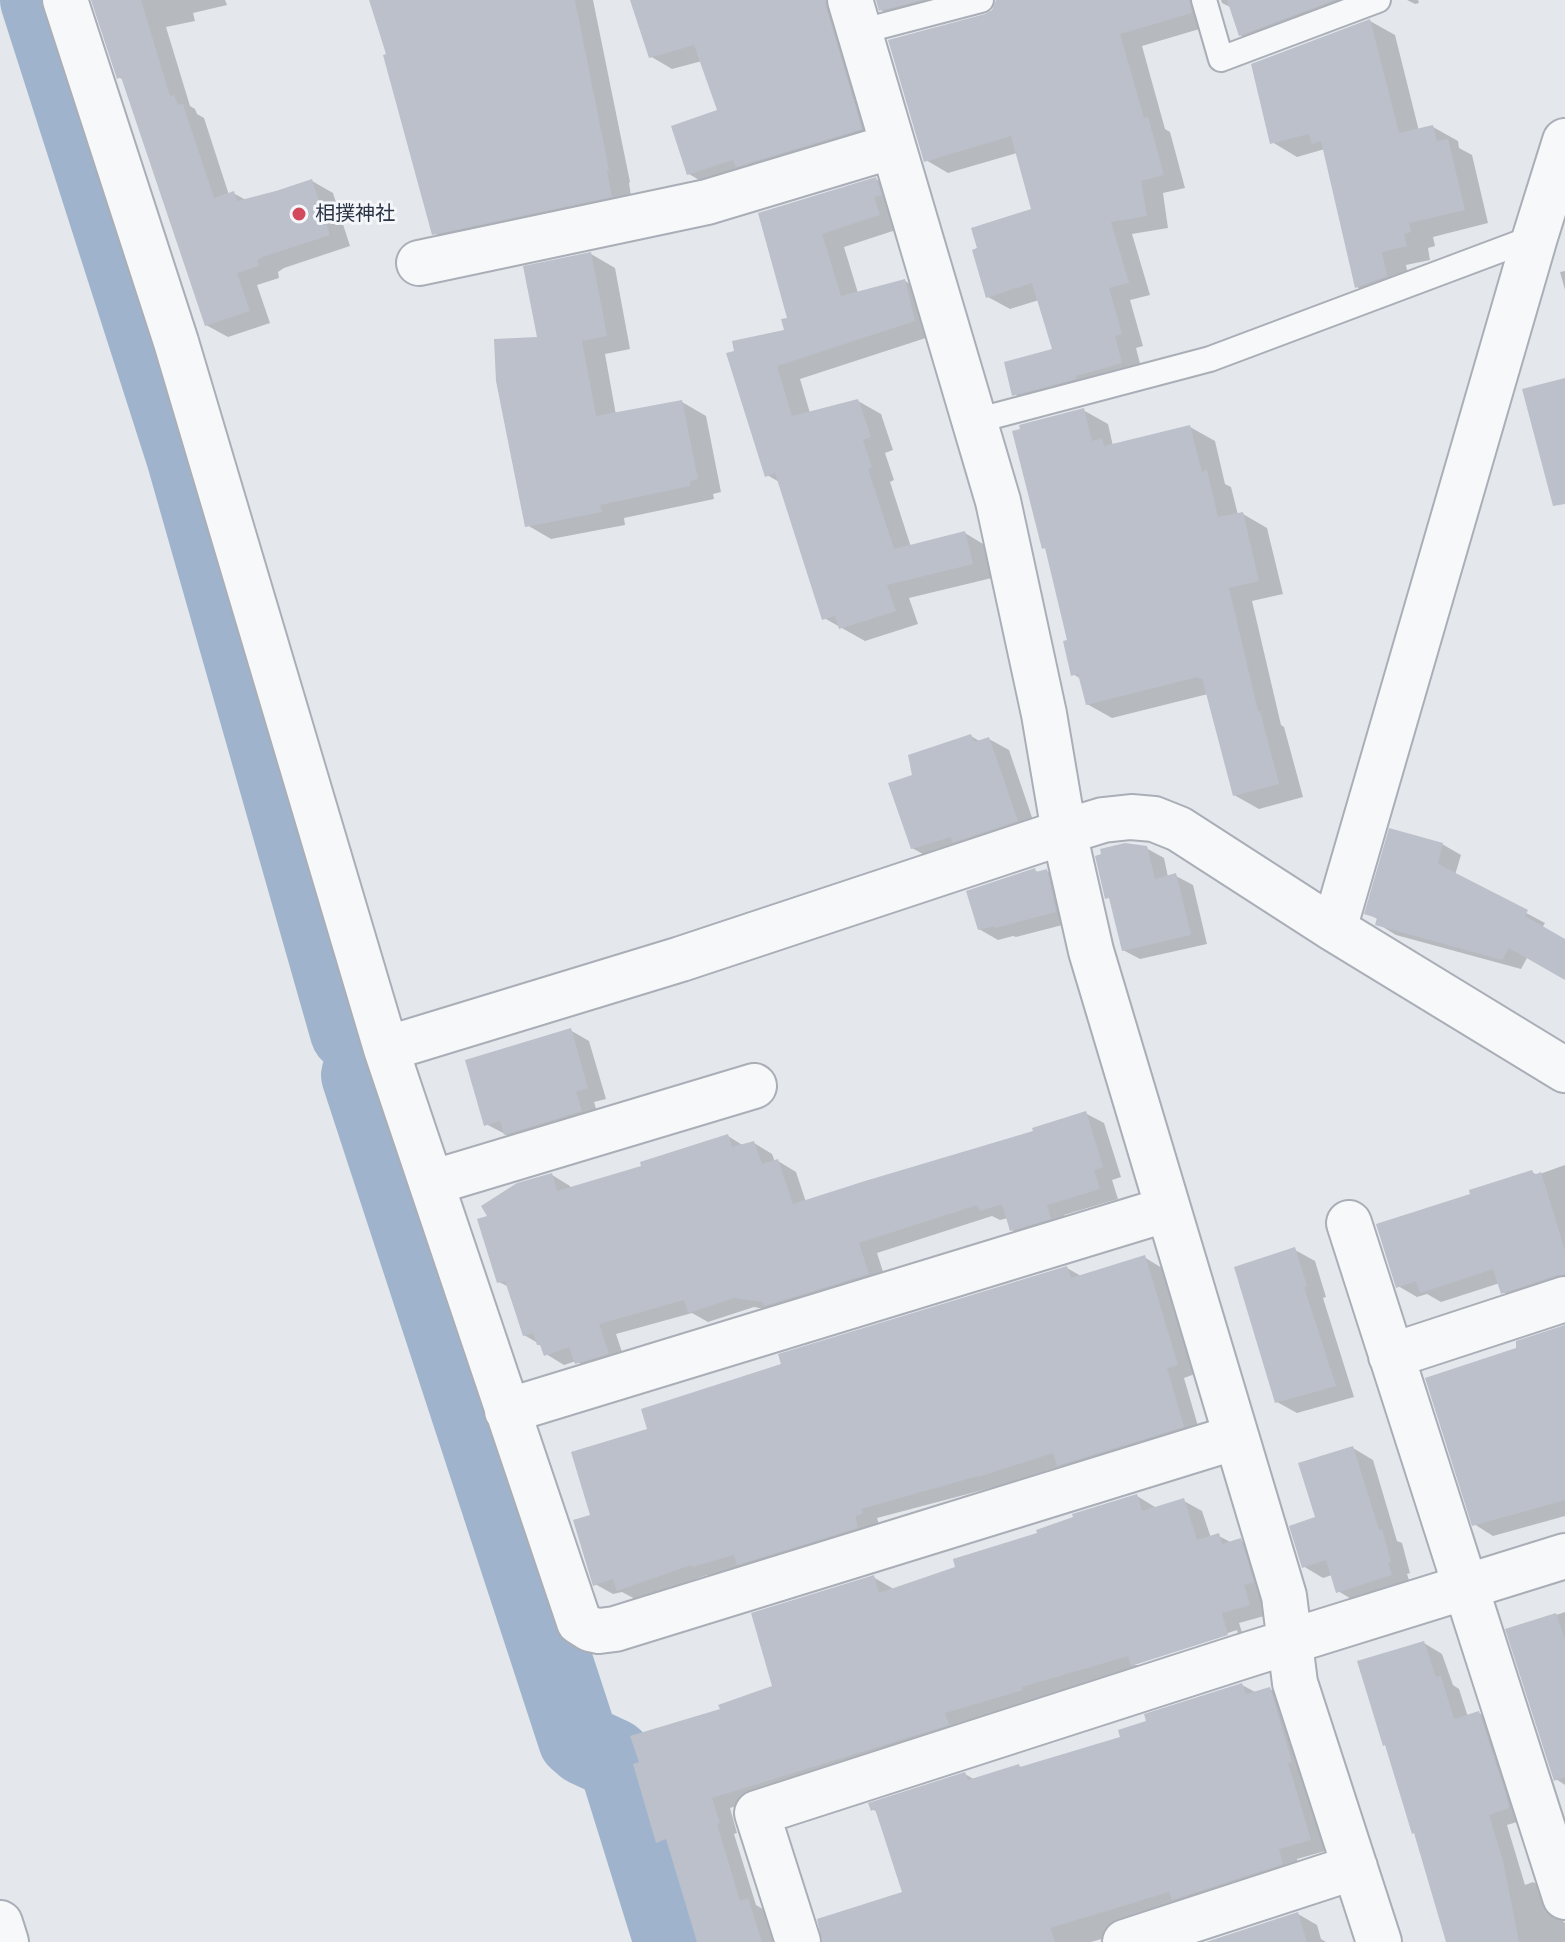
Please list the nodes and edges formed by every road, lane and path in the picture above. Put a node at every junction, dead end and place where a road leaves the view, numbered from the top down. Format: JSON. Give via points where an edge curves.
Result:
{"nodes":[{"id":1,"x":65,"y":0,"type":"edge"},
{"id":2,"x":981,"y":0,"type":"edge"},
{"id":3,"x":1204,"y":0,"type":"edge"},
{"id":4,"x":1378,"y":0,"type":"edge"},
{"id":5,"x":855,"y":16,"type":"edge"},
{"id":6,"x":1565,"y":141,"type":"edge"},
{"id":7,"x":893,"y":146,"type":"junction"},
{"id":8,"x":1550,"y":232,"type":"edge"},
{"id":9,"x":419,"y":263,"type":"dead end"},
{"id":10,"x":975,"y":421,"type":"junction"},
{"id":11,"x":1064,"y":832,"type":"junction"},
{"id":12,"x":1334,"y":929,"type":"junction"},
{"id":13,"x":386,"y":1049,"type":"junction"},
{"id":14,"x":1565,"y":1070,"type":"edge"},
{"id":15,"x":754,"y":1086,"type":"dead end"},
{"id":16,"x":431,"y":1183,"type":"junction"},
{"id":17,"x":1168,"y":1209,"type":"junction"},
{"id":18,"x":1349,"y":1223,"type":"dead end"},
{"id":19,"x":1565,"y":1299,"type":"edge"},
{"id":20,"x":1391,"y":1356,"type":"junction"},
{"id":21,"x":507,"y":1411,"type":"junction"},
{"id":22,"x":1236,"y":1437,"type":"junction"},
{"id":23,"x":1565,"y":1556,"type":"edge"},
{"id":24,"x":1466,"y":1587,"type":"junction"},
{"id":25,"x":1289,"y":1642,"type":"junction"},
{"id":26,"x":1555,"y":1832,"type":"edge"},
{"id":27,"x":1355,"y":1867,"type":"junction"},
{"id":28,"x":1565,"y":1897,"type":"edge"},
{"id":29,"x":0,"y":1923,"type":"edge"},
{"id":30,"x":6,"y":1942,"type":"edge"},
{"id":31,"x":798,"y":1942,"type":"edge"},
{"id":32,"x":1125,"y":1942,"type":"edge"},
{"id":33,"x":1379,"y":1942,"type":"edge"}],
"edges":[{"from":1,"to":13,"type":"street","via":[[176,342]]},
{"from":2,"to":5,"type":"lane"},
{"from":3,"to":4,"type":"lane","via":[[1221,59]]},
{"from":5,"to":7,"type":"street"},
{"from":6,"to":8,"type":"street"},
{"from":7,"to":9,"type":"street","via":[[707,202]]},
{"from":7,"to":10,"type":"street"},
{"from":8,"to":10,"type":"lane","via":[[1210,359]]},
{"from":8,"to":12,"type":"street"},
{"from":10,"to":11,"type":"street","via":[[1028,638]]},
{"from":11,"to":12,"type":"street","via":[[1103,820],[1154,819],[1179,829]]},
{"from":11,"to":13,"type":"street","via":[[681,959]]},
{"from":11,"to":17,"type":"street","via":[[1091,951]]},
{"from":12,"to":14,"type":"street"},
{"from":13,"to":16,"type":"street"},
{"from":15,"to":16,"type":"street"},
{"from":16,"to":21,"type":"street"},
{"from":17,"to":21,"type":"street"},
{"from":17,"to":22,"type":"street"},
{"from":18,"to":20,"type":"street"},
{"from":19,"to":20,"type":"street"},
{"from":20,"to":24,"type":"street"},
{"from":21,"to":22,"type":"street","via":[[576,1617],[599,1631]]},
{"from":22,"to":25,"type":"street","via":[[1284,1596]]},
{"from":23,"to":24,"type":"street"},
{"from":24,"to":25,"type":"street"},
{"from":24,"to":26,"type":"street"},
{"from":25,"to":27,"type":"street","via":[[1295,1683]]},
{"from":25,"to":31,"type":"street","via":[[757,1813]]},
{"from":26,"to":28,"type":"street"},
{"from":27,"to":32,"type":"street"},
{"from":27,"to":33,"type":"street"},
{"from":29,"to":30,"type":"street"}]}
